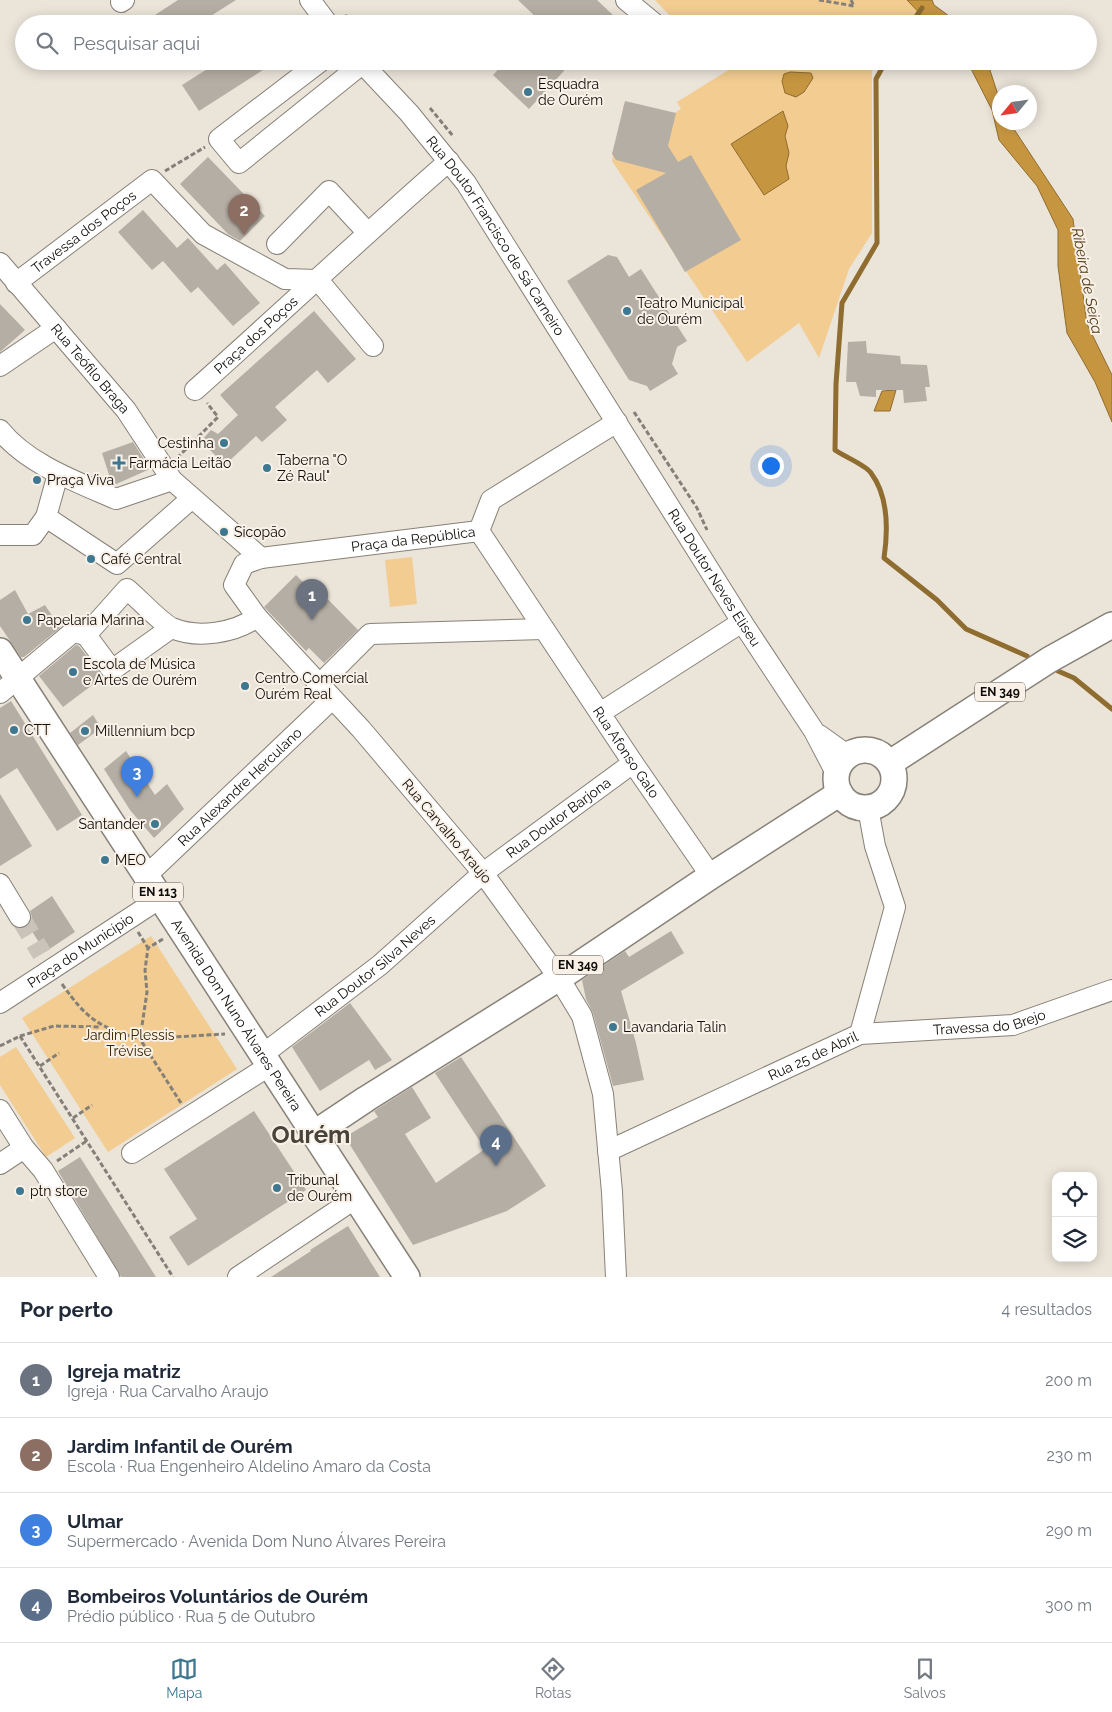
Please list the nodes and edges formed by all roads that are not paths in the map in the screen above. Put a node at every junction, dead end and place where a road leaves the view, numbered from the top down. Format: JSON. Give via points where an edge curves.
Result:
{"nodes":[{"id":1,"x":310,"y":0,"type":"edge"},
{"id":2,"x":626,"y":0,"type":"edge"},
{"id":3,"x":321,"y":15,"type":"edge"},
{"id":4,"x":644,"y":15,"type":"edge"},
{"id":5,"x":309,"y":70,"type":"edge"},
{"id":6,"x":351,"y":70,"type":"edge"},
{"id":7,"x":369,"y":70,"type":"edge"},
{"id":8,"x":449,"y":161,"type":"junction"},
{"id":9,"x":367,"y":232,"type":"junction"},
{"id":10,"x":277,"y":244,"type":"dead end"},
{"id":11,"x":0,"y":263,"type":"edge"},
{"id":12,"x":318,"y":280,"type":"junction"},
{"id":13,"x":16,"y":283,"type":"junction"},
{"id":14,"x":56,"y":328,"type":"junction"},
{"id":15,"x":373,"y":346,"type":"dead end"},
{"id":16,"x":0,"y":366,"type":"edge"},
{"id":17,"x":194,"y":390,"type":"road end"},
{"id":18,"x":617,"y":422,"type":"junction"},
{"id":19,"x":0,"y":430,"type":"edge"},
{"id":20,"x":58,"y":474,"type":"junction"},
{"id":21,"x":169,"y":476,"type":"junction"},
{"id":22,"x":192,"y":498,"type":"junction"},
{"id":23,"x":46,"y":517,"type":"junction"},
{"id":24,"x":479,"y":530,"type":"junction"},
{"id":25,"x":0,"y":535,"type":"edge"},
{"id":26,"x":261,"y":558,"type":"junction"},
{"id":27,"x":117,"y":564,"type":"junction"},
{"id":28,"x":127,"y":589,"type":"junction"},
{"id":29,"x":257,"y":616,"type":"junction"},
{"id":30,"x":742,"y":622,"type":"junction"},
{"id":31,"x":1112,"y":625,"type":"edge"},
{"id":32,"x":171,"y":628,"type":"junction"},
{"id":33,"x":544,"y":629,"type":"junction"},
{"id":34,"x":86,"y":635,"type":"junction"},
{"id":35,"x":0,"y":651,"type":"edge"},
{"id":36,"x":9,"y":686,"type":"edge"},
{"id":37,"x":326,"y":692,"type":"junction"},
{"id":38,"x":600,"y":712,"type":"junction"},
{"id":39,"x":633,"y":763,"type":"junction"},
{"id":40,"x":890,"y":763,"type":"junction"},
{"id":41,"x":841,"y":774,"type":"junction"},
{"id":42,"x":868,"y":808,"type":"junction"},
{"id":43,"x":483,"y":873,"type":"junction"},
{"id":44,"x":147,"y":875,"type":"junction"},
{"id":45,"x":711,"y":876,"type":"junction"},
{"id":46,"x":0,"y":884,"type":"edge"},
{"id":47,"x":162,"y":897,"type":"junction"},
{"id":48,"x":20,"y":917,"type":"tunnel mouth"},
{"id":49,"x":559,"y":978,"type":"junction"},
{"id":50,"x":1112,"y":990,"type":"edge"},
{"id":51,"x":0,"y":1004,"type":"edge"},
{"id":52,"x":860,"y":1034,"type":"junction"},
{"id":53,"x":265,"y":1060,"type":"junction"},
{"id":54,"x":0,"y":1110,"type":"edge"},
{"id":55,"x":315,"y":1133,"type":"junction"},
{"id":56,"x":24,"y":1148,"type":"junction"},
{"id":57,"x":608,"y":1151,"type":"junction"},
{"id":58,"x":132,"y":1153,"type":"dead end"},
{"id":59,"x":0,"y":1164,"type":"edge"},
{"id":60,"x":356,"y":1198,"type":"junction"},
{"id":61,"x":109,"y":1277,"type":"edge"},
{"id":62,"x":238,"y":1277,"type":"edge"},
{"id":63,"x":407,"y":1277,"type":"edge"},
{"id":64,"x":616,"y":1277,"type":"edge"}],
"edges":[{"from":1,"to":3,"type":"street"},
{"from":2,"to":4,"type":"street"},
{"from":5,"to":6,"type":"street","via":[[219,139],[239,163]]},
{"from":7,"to":8,"type":"street","name":"Rua Doutor Francisco de Sá Carneiro","via":[[410,113]]},
{"from":8,"to":9,"type":"street","name":"Praça dos Poços"},
{"from":8,"to":18,"type":"street","name":"Rua Doutor Francisco de Sá Carneiro"},
{"from":9,"to":10,"type":"street","via":[[330,191]]},
{"from":9,"to":12,"type":"street","name":"Praça dos Poços"},
{"from":11,"to":13,"type":"street","name":"Rua Teófilo Braga"},
{"from":12,"to":13,"type":"street","name":"Travessa dos Poços","via":[[285,279],[203,234],[152,180]]},
{"from":12,"to":15,"type":"street"},
{"from":12,"to":17,"type":"street","name":"Praça dos Poços"},
{"from":13,"to":14,"type":"street","name":"Rua Teófilo Braga"},
{"from":14,"to":16,"type":"street"},
{"from":14,"to":21,"type":"street","name":"Rua Teófilo Braga","via":[[126,410]]},
{"from":18,"to":24,"type":"street","via":[[491,500]]},
{"from":18,"to":30,"type":"street","name":"Rua Doutor Neves Eliseu"},
{"from":19,"to":20,"type":"street","via":[[6,438]]},
{"from":20,"to":21,"type":"street","via":[[116,499]]},
{"from":20,"to":23,"type":"street"},
{"from":21,"to":22,"type":"street","name":"Rua Teófilo Braga"},
{"from":22,"to":26,"type":"street","name":"Rua Teófilo Braga"},
{"from":22,"to":27,"type":"street"},
{"from":23,"to":25,"type":"street","via":[[33,536]]},
{"from":23,"to":27,"type":"street"},
{"from":24,"to":26,"type":"street","name":"Praça da República"},
{"from":24,"to":33,"type":"street","name":"Praça da República"},
{"from":26,"to":29,"type":"street","name":"Rua Carvalho Araujo","via":[[244,564],[234,585]]},
{"from":27,"to":28,"type":"street"},
{"from":28,"to":32,"type":"street"},
{"from":28,"to":34,"type":"street"},
{"from":29,"to":32,"type":"street","via":[[244,626],[202,634]]},
{"from":29,"to":37,"type":"street","name":"Rua Carvalho Araujo"},
{"from":30,"to":38,"type":"street"},
{"from":30,"to":41,"type":"street","name":"Rua Doutor Neves Eliseu","via":[[814,731],[830,745]]},
{"from":31,"to":40,"type":"main road","number":"EN 349","via":[[1049,660]]},
{"from":32,"to":34,"type":"street","via":[[112,670]]},
{"from":33,"to":37,"type":"street","name":"Rua Alexandre Herculano","via":[[370,634]]},
{"from":33,"to":38,"type":"street","name":"Rua Afonso Galo"},
{"from":34,"to":36,"type":"street","via":[[73,632]]},
{"from":35,"to":36,"type":"main road","name":"Avenida Dom Nuno Álvares Pereira","number":"EN 113"},
{"from":36,"to":44,"type":"main road","name":"Avenida Dom Nuno Álvares Pereira","number":"EN 113"},
{"from":37,"to":43,"type":"street","name":"Rua Carvalho Araujo"},
{"from":37,"to":44,"type":"street","name":"Rua Alexandre Herculano"},
{"from":38,"to":39,"type":"street","name":"Rua Afonso Galo"},
{"from":39,"to":43,"type":"street","name":"Rua Doutor Barjona"},
{"from":39,"to":45,"type":"street","name":"Rua Afonso Galo"},
{"from":40,"to":41,"type":"main road","number":"EN 349","via":[[878,752],[862,749]]},
{"from":40,"to":42,"type":"main road","via":[[895,782],[886,800]]},
{"from":41,"to":42,"type":"main road","via":[[852,805]]},
{"from":41,"to":45,"type":"main road","number":"EN 349"},
{"from":42,"to":52,"type":"street","name":"Rua 25 de Abril","via":[[875,846],[895,907]]},
{"from":43,"to":49,"type":"street","name":"Rua Carvalho Araujo"},
{"from":43,"to":53,"type":"street","name":"Rua Doutor Silva Neves","via":[[380,965]]},
{"from":44,"to":47,"type":"main road","name":"Avenida Dom Nuno Álvares Pereira","number":"EN 113"},
{"from":45,"to":49,"type":"main road","number":"EN 349"},
{"from":46,"to":48,"type":"street"},
{"from":47,"to":51,"type":"street","name":"Praça do Município","via":[[47,962]]},
{"from":47,"to":53,"type":"main road","name":"Avenida Dom Nuno Álvares Pereira","number":"EN 113"},
{"from":49,"to":55,"type":"main road","number":"EN 349"},
{"from":49,"to":57,"type":"street","name":"Rua Carvalho Araujo","via":[[582,1016],[603,1094]]},
{"from":50,"to":52,"type":"street","name":"Travessa do Brejo","via":[[1013,1025]]},
{"from":52,"to":57,"type":"street","name":"Rua 25 de Abril"},
{"from":53,"to":55,"type":"main road","name":"Avenida Dom Nuno Álvares Pereira","number":"EN 113"},
{"from":53,"to":58,"type":"street","name":"Rua Doutor Silva Neves"},
{"from":54,"to":56,"type":"street"},
{"from":55,"to":60,"type":"main road","name":"Avenida Dom Nuno Álvares Pereira","number":"EN 113"},
{"from":56,"to":59,"type":"street"},
{"from":56,"to":61,"type":"street","via":[[43,1170]]},
{"from":57,"to":64,"type":"street","name":"Rua Carvalho Araujo"},
{"from":60,"to":62,"type":"street"},
{"from":60,"to":63,"type":"main road","name":"Avenida Dom Nuno Álvares Pereira","number":"EN 113"}]}
